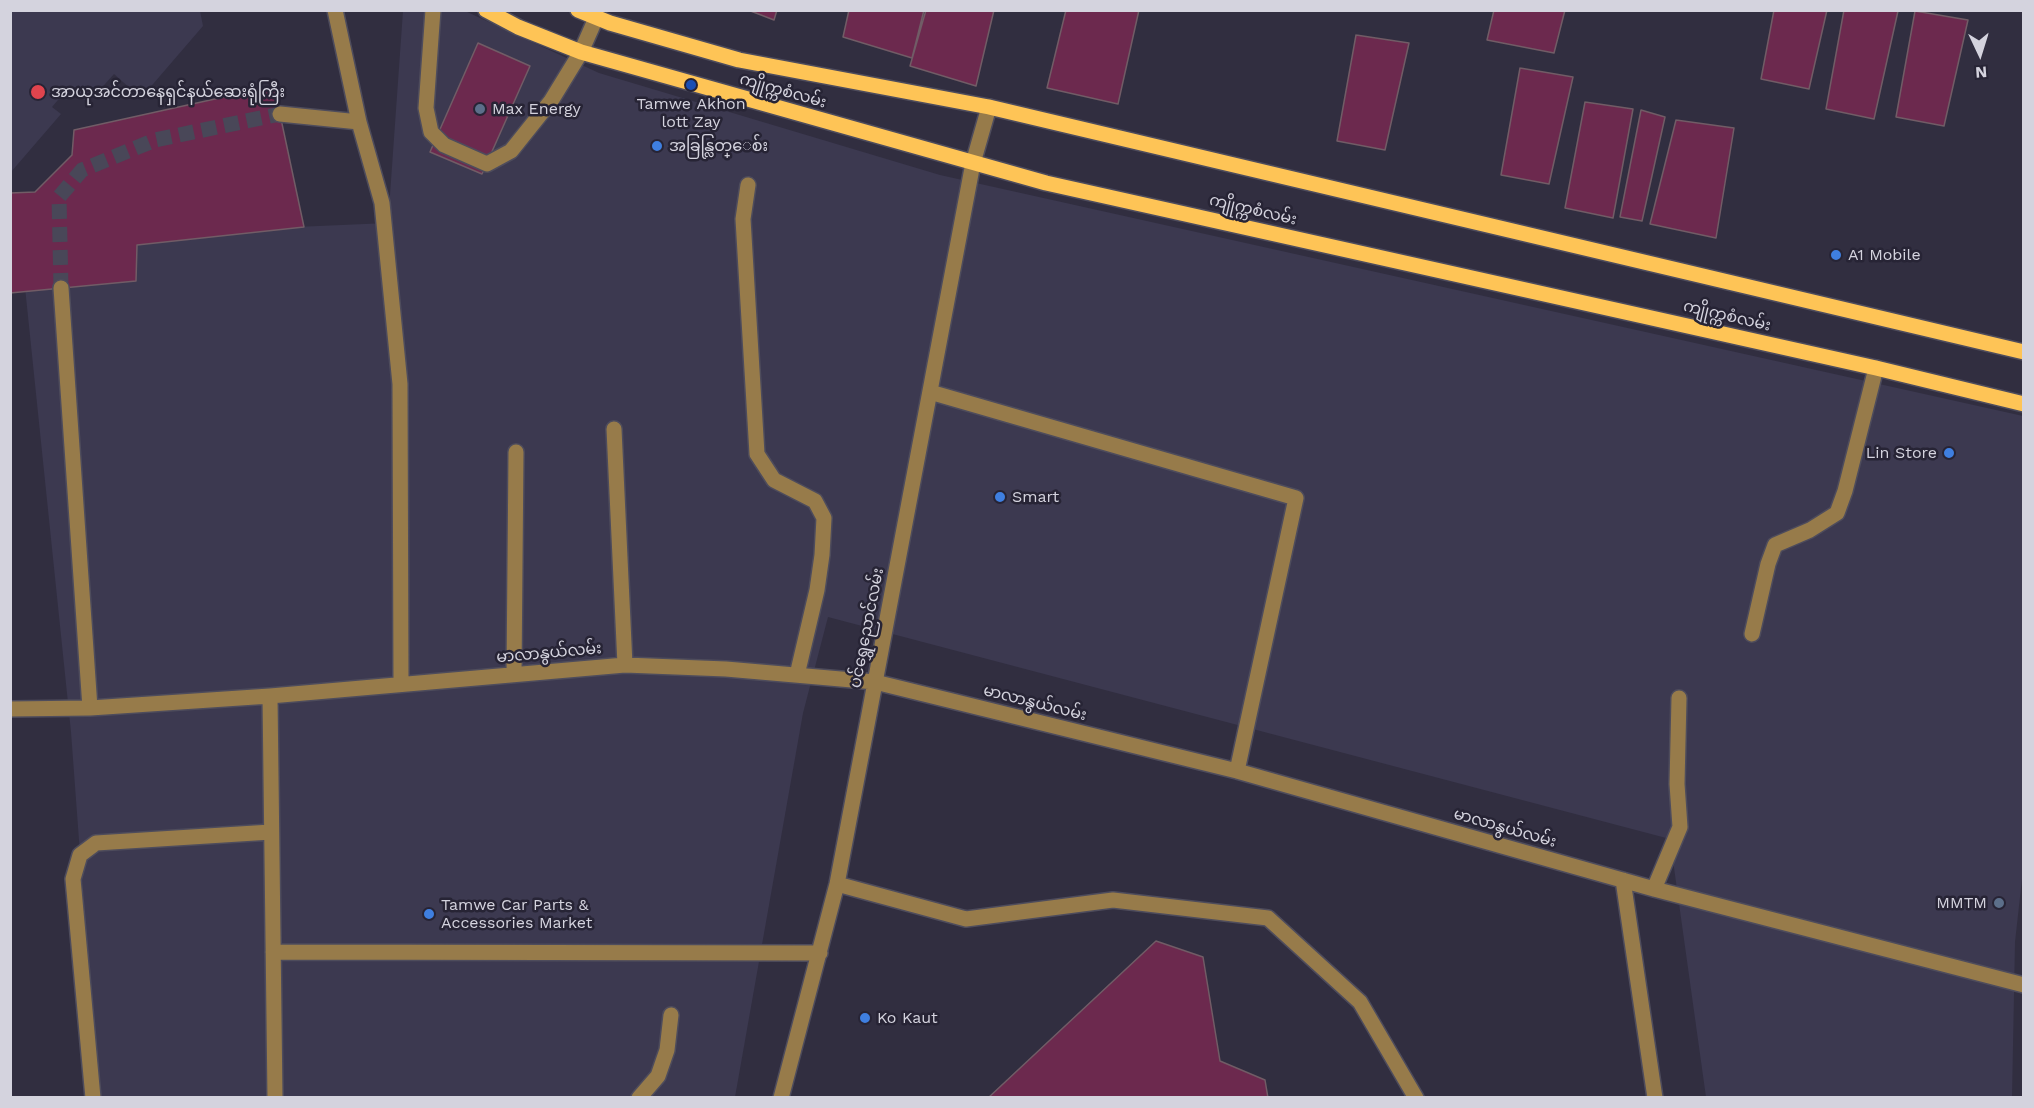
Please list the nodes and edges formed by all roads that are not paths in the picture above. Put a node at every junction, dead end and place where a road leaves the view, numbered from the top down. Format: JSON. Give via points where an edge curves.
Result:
{"nodes":[{"id":1,"x":335,"y":10,"type":"edge"},
{"id":2,"x":433,"y":10,"type":"edge"},
{"id":3,"x":486,"y":10,"type":"edge"},
{"id":4,"x":578,"y":10,"type":"edge"},
{"id":5,"x":596,"y":18,"type":"junction"},
{"id":6,"x":581,"y":52,"type":"junction"},
{"id":7,"x":989,"y":107,"type":"junction"},
{"id":8,"x":280,"y":114,"type":"tunnel mouth"},
{"id":9,"x":359,"y":122,"type":"junction"},
{"id":10,"x":973,"y":163,"type":"junction"},
{"id":11,"x":748,"y":185,"type":"dead end"},
{"id":12,"x":61,"y":288,"type":"tunnel mouth"},
{"id":13,"x":2024,"y":352,"type":"edge"},
{"id":14,"x":1876,"y":368,"type":"junction"},
{"id":15,"x":930,"y":392,"type":"junction"},
{"id":16,"x":2024,"y":404,"type":"edge"},
{"id":17,"x":614,"y":429,"type":"dead end"},
{"id":18,"x":516,"y":452,"type":"dead end"},
{"id":19,"x":1752,"y":634,"type":"dead end"},
{"id":20,"x":625,"y":665,"type":"junction"},
{"id":21,"x":514,"y":674,"type":"junction"},
{"id":22,"x":797,"y":675,"type":"junction"},
{"id":23,"x":875,"y":682,"type":"junction"},
{"id":24,"x":401,"y":684,"type":"junction"},
{"id":25,"x":270,"y":696,"type":"junction"},
{"id":26,"x":1679,"y":698,"type":"dead end"},
{"id":27,"x":90,"y":708,"type":"junction"},
{"id":28,"x":10,"y":709,"type":"edge"},
{"id":29,"x":1237,"y":771,"type":"junction"},
{"id":30,"x":272,"y":832,"type":"junction"},
{"id":31,"x":1623,"y":880,"type":"junction"},
{"id":32,"x":837,"y":884,"type":"junction"},
{"id":33,"x":1654,"y":889,"type":"junction"},
{"id":34,"x":273,"y":952,"type":"junction"},
{"id":35,"x":820,"y":953,"type":"junction"},
{"id":36,"x":2024,"y":985,"type":"edge"},
{"id":37,"x":671,"y":1015,"type":"dead end"},
{"id":38,"x":93,"y":1098,"type":"edge"},
{"id":39,"x":275,"y":1098,"type":"edge"},
{"id":40,"x":639,"y":1098,"type":"edge"},
{"id":41,"x":781,"y":1098,"type":"edge"},
{"id":42,"x":1416,"y":1098,"type":"edge"},
{"id":43,"x":1655,"y":1098,"type":"edge"}],
"edges":[{"from":1,"to":9,"type":"street"},
{"from":2,"to":6,"type":"street","via":[[426,108],[432,132],[444,145],[487,164],[512,151],[551,101]]},
{"from":3,"to":6,"type":"main road","name":"ကျိုက္ကစံလမ်း"},
{"from":4,"to":5,"type":"main road","name":"ကျိုက္ကစံလမ်း"},
{"from":5,"to":6,"type":"street"},
{"from":5,"to":7,"type":"main road","name":"ကျိုက္ကစံလမ်း","via":[[739,60]]},
{"from":6,"to":10,"type":"main road","name":"ကျိုက္ကစံလမ်း"},
{"from":7,"to":10,"type":"street","name":"ပင်ရွှေညောင်လမ်း"},
{"from":7,"to":13,"type":"main road","name":"ကျိုက္ကစံလမ်း"},
{"from":8,"to":9,"type":"street"},
{"from":9,"to":24,"type":"street","via":[[382,203],[400,384]]},
{"from":10,"to":14,"type":"main road","name":"ကျိုက္ကစံလမ်း","via":[[1046,183]]},
{"from":10,"to":15,"type":"street","name":"ပင်ရွှေညောင်လမ်း"},
{"from":11,"to":22,"type":"street","via":[[743,219],[757,454],[774,480],[815,501],[824,519],[818,590]]},
{"from":12,"to":27,"type":"street"},
{"from":14,"to":16,"type":"main road","name":"ကျိုက္ကစံလမ်း"},
{"from":14,"to":19,"type":"street","via":[[1838,513],[1775,545]]},
{"from":15,"to":23,"type":"street","name":"ပင်ရွှေညောင်လမ်း"},
{"from":15,"to":29,"type":"street","via":[[1296,498]]},
{"from":17,"to":20,"type":"street"},
{"from":18,"to":21,"type":"street"},
{"from":20,"to":21,"type":"street","name":"မာလာနွယ်လမ်း"},
{"from":20,"to":22,"type":"street","name":"မာလာနွယ်လမ်း"},
{"from":21,"to":24,"type":"street","name":"မာလာနွယ်လမ်း"},
{"from":22,"to":23,"type":"street","name":"မာလာနွယ်လမ်း"},
{"from":23,"to":29,"type":"street","name":"မာလာနွယ်လမ်း"},
{"from":23,"to":32,"type":"street","name":"ပင်ရွှေညောင်လမ်း"},
{"from":24,"to":25,"type":"street","name":"မာလာနွယ်လမ်း"},
{"from":25,"to":27,"type":"street","name":"မာလာနွယ်လမ်း"},
{"from":25,"to":30,"type":"street"},
{"from":26,"to":33,"type":"street","via":[[1680,827]]},
{"from":27,"to":28,"type":"street","name":"မာလာနွယ်လမ်း"},
{"from":29,"to":31,"type":"street","name":"မာလာနွယ်လမ်း"},
{"from":30,"to":34,"type":"street"},
{"from":30,"to":38,"type":"street","via":[[96,843],[80,855],[73,879]]},
{"from":31,"to":33,"type":"street","name":"မာလာနွယ်လမ်း"},
{"from":31,"to":43,"type":"street"},
{"from":32,"to":35,"type":"street","name":"ပင်ရွှေညောင်လမ်း"},
{"from":32,"to":42,"type":"street","via":[[966,919],[1113,900],[1268,918],[1360,1002]]},
{"from":33,"to":36,"type":"street","name":"မာလာနွယ်လမ်း"},
{"from":34,"to":35,"type":"street"},
{"from":34,"to":39,"type":"street"},
{"from":35,"to":41,"type":"street","name":"ပင်ရွှေညောင်လမ်း"},
{"from":37,"to":40,"type":"street","via":[[668,1050],[658,1076]]}]}
